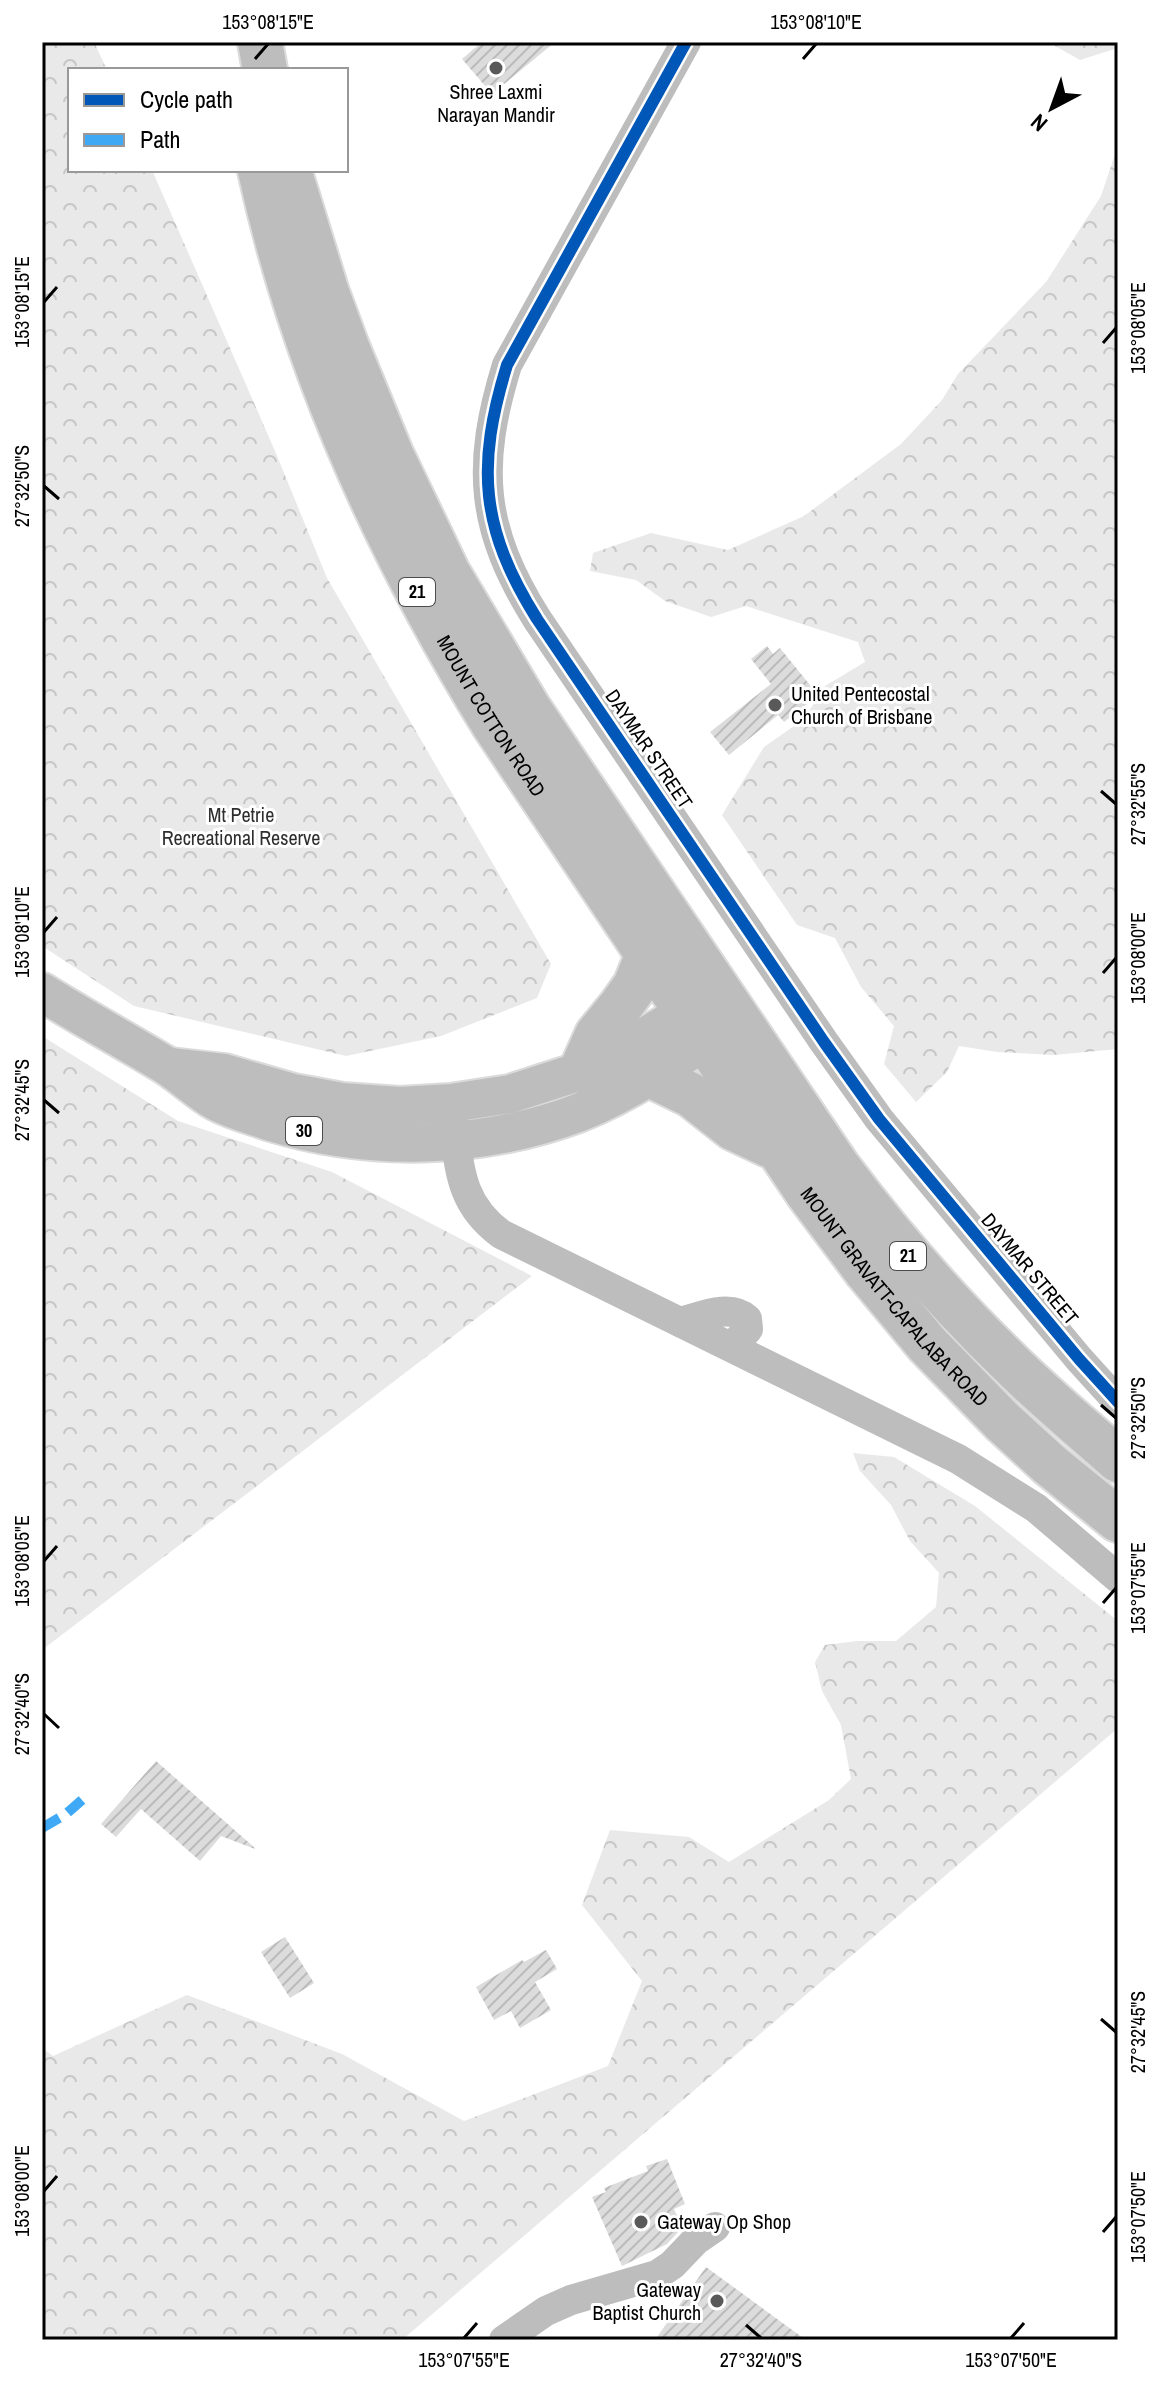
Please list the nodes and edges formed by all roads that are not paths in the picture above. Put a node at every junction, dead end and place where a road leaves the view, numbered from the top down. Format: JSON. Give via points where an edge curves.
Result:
{"nodes":[{"id":1,"x":236,"y":42,"type":"edge"},
{"id":2,"x":260,"y":42,"type":"edge"},
{"id":3,"x":686,"y":42,"type":"edge"},
{"id":4,"x":240,"y":68,"type":"edge"},
{"id":5,"x":265,"y":68,"type":"edge"},
{"id":6,"x":260,"y":172,"type":"edge"},
{"id":7,"x":290,"y":172,"type":"edge"},
{"id":8,"x":648,"y":954,"type":"junction"},
{"id":9,"x":42,"y":992,"type":"edge"},
{"id":10,"x":712,"y":1016,"type":"junction"},
{"id":11,"x":167,"y":1066,"type":"junction"},
{"id":12,"x":581,"y":1071,"type":"junction"},
{"id":13,"x":652,"y":1076,"type":"junction"},
{"id":14,"x":451,"y":1103,"type":"junction"},
{"id":15,"x":456,"y":1141,"type":"junction"},
{"id":16,"x":779,"y":1150,"type":"junction"},
{"id":17,"x":1118,"y":1402,"type":"edge"},
{"id":18,"x":1118,"y":1460,"type":"edge"},
{"id":19,"x":1118,"y":1520,"type":"edge"},
{"id":20,"x":1118,"y":1578,"type":"edge"},
{"id":21,"x":715,"y":2227,"type":"dead end"},
{"id":22,"x":504,"y":2340,"type":"edge"}],
"edges":[{"from":1,"to":4,"type":"highway"},
{"from":2,"to":5,"type":"highway"},
{"from":3,"to":17,"type":"street","name":"DAYMAR STREET","via":[[507,365],[488,448],[487,495],[499,546],[537,619],[879,1119]]},
{"from":6,"to":8,"type":"highway","name":"MOUNT COTTON ROAD","number":"21","via":[[307,338],[406,571],[494,725]]},
{"from":7,"to":10,"type":"highway","name":"MOUNT COTTON ROAD","number":"21","via":[[347,347],[448,573]]},
{"from":8,"to":10,"type":"highway","name":"MOUNT COTTON ROAD","number":"21"},
{"from":8,"to":12,"type":"highway","via":[[635,986],[597,1035]]},
{"from":9,"to":11,"type":"main road","number":"30"},
{"from":10,"to":12,"type":"main road","number":"30"},
{"from":10,"to":13,"type":"main road","number":"30"},
{"from":10,"to":16,"type":"highway","name":"MOUNT GRAVATT-CAPALABA ROAD","number":"21"},
{"from":10,"to":18,"type":"highway","name":"MOUNT GRAVATT-CAPALABA ROAD","number":"21","via":[[906,1253],[1007,1361]]},
{"from":11,"to":14,"type":"main road","number":"30","via":[[224,1073],[342,1102]]},
{"from":11,"to":15,"type":"main road","number":"30","via":[[216,1101],[283,1125],[374,1141]]},
{"from":12,"to":14,"type":"main road","number":"30","via":[[510,1094]]},
{"from":13,"to":15,"type":"main road","number":"30","via":[[550,1122]]},
{"from":13,"to":16,"type":"highway","via":[[691,1095],[733,1128]]},
{"from":14,"to":15,"type":"street"},
{"from":15,"to":20,"type":"street","via":[[470,1202],[492,1227],[516,1243],[986,1475],[1056,1524]]},
{"from":16,"to":19,"type":"highway","name":"MOUNT GRAVATT-CAPALABA ROAD","number":"21","via":[[833,1230],[927,1344],[1013,1431]]},
{"from":21,"to":22,"type":"street","via":[[657,2275],[571,2300]]}]}
